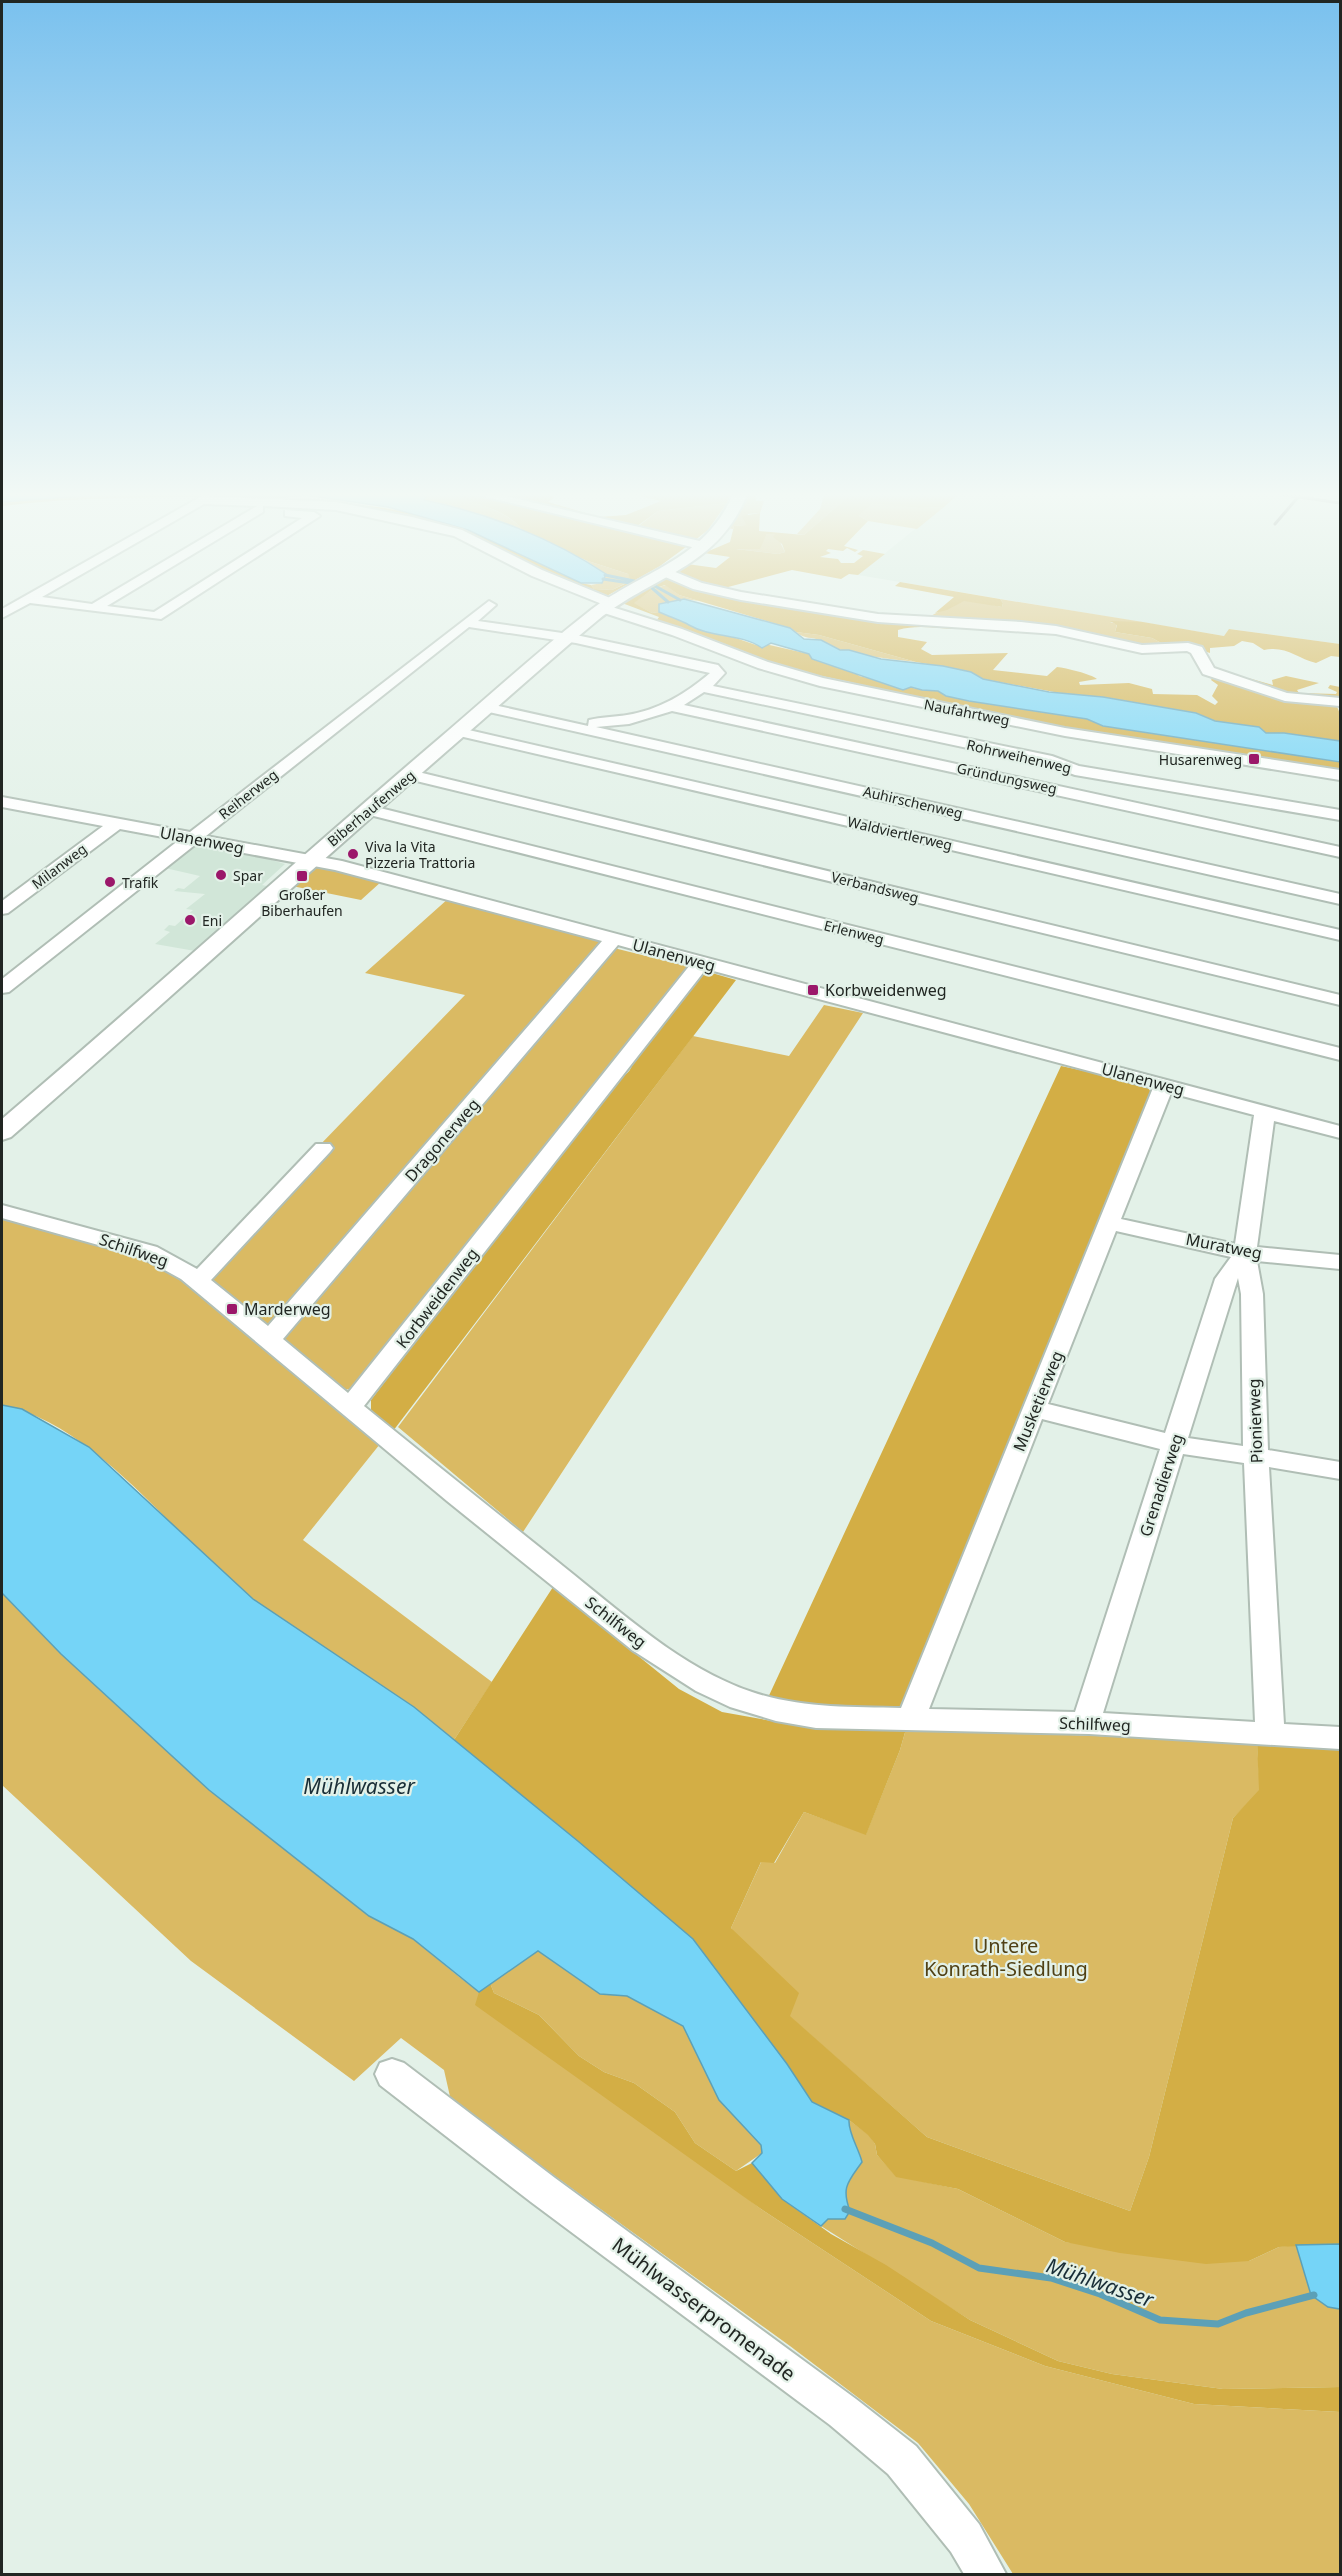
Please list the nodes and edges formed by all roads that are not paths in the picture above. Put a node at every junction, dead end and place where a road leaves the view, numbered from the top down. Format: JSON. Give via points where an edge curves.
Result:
{"nodes":[{"id":1,"x":127,"y":612,"type":"edge"},
{"id":2,"x":162,"y":612,"type":"edge"},
{"id":3,"x":480,"y":612,"type":"edge"},
{"id":4,"x":599,"y":612,"type":"edge"},
{"id":5,"x":626,"y":612,"type":"edge"},
{"id":6,"x":842,"y":612,"type":"edge"},
{"id":7,"x":466,"y":623,"type":"junction"},
{"id":8,"x":567,"y":639,"type":"junction"},
{"id":9,"x":699,"y":687,"type":"junction"},
{"id":10,"x":1341,"y":702,"type":"edge"},
{"id":11,"x":485,"y":707,"type":"junction"},
{"id":12,"x":674,"y":707,"type":"junction"},
{"id":13,"x":563,"y":724,"type":"junction"},
{"id":14,"x":460,"y":732,"type":"junction"},
{"id":15,"x":410,"y":775,"type":"junction"},
{"id":16,"x":1341,"y":775,"type":"edge"},
{"id":17,"x":2,"y":802,"type":"edge"},
{"id":18,"x":368,"y":810,"type":"junction"},
{"id":19,"x":1341,"y":814,"type":"edge"},
{"id":20,"x":116,"y":824,"type":"junction"},
{"id":21,"x":192,"y":838,"type":"junction"},
{"id":22,"x":1341,"y":852,"type":"edge"},
{"id":23,"x":309,"y":860,"type":"junction"},
{"id":24,"x":1341,"y":899,"type":"edge"},
{"id":25,"x":2,"y":909,"type":"edge"},
{"id":26,"x":1341,"y":935,"type":"edge"},
{"id":27,"x":614,"y":939,"type":"junction"},
{"id":28,"x":702,"y":962,"type":"junction"},
{"id":29,"x":2,"y":988,"type":"edge"},
{"id":30,"x":1341,"y":1000,"type":"edge"},
{"id":31,"x":1341,"y":1054,"type":"edge"},
{"id":32,"x":1164,"y":1084,"type":"junction"},
{"id":33,"x":1265,"y":1112,"type":"junction"},
{"id":34,"x":2,"y":1132,"type":"edge"},
{"id":35,"x":1341,"y":1132,"type":"edge"},
{"id":36,"x":323,"y":1148,"type":"dead end"},
{"id":37,"x":2,"y":1211,"type":"edge"},
{"id":38,"x":1108,"y":1223,"type":"junction"},
{"id":39,"x":1245,"y":1252,"type":"junction"},
{"id":40,"x":1341,"y":1262,"type":"edge"},
{"id":41,"x":199,"y":1280,"type":"junction"},
{"id":42,"x":269,"y":1340,"type":"junction"},
{"id":43,"x":350,"y":1407,"type":"junction"},
{"id":44,"x":1035,"y":1409,"type":"junction"},
{"id":45,"x":1174,"y":1444,"type":"junction"},
{"id":46,"x":1256,"y":1458,"type":"junction"},
{"id":47,"x":1341,"y":1470,"type":"edge"},
{"id":48,"x":914,"y":1719,"type":"junction"},
{"id":49,"x":1089,"y":1723,"type":"junction"},
{"id":50,"x":1270,"y":1732,"type":"junction"},
{"id":51,"x":1341,"y":1738,"type":"edge"},
{"id":52,"x":392,"y":2074,"type":"dead end"},
{"id":53,"x":986,"y":2574,"type":"edge"}],
"edges":[{"from":1,"to":2,"type":"street","via":[[156,616]]},
{"from":3,"to":7,"type":"street","name":"Reiherweg"},
{"from":4,"to":8,"type":"main road","name":"Biberhaufenweg"},
{"from":5,"to":16,"type":"street","name":"Naufahrtweg","via":[[763,665],[820,682],[1065,732]]},
{"from":6,"to":10,"type":"street","via":[[1044,629],[1142,649],[1188,647],[1197,650],[1208,671],[1285,697]]},
{"from":7,"to":8,"type":"street"},
{"from":7,"to":21,"type":"street","name":"Reiherweg"},
{"from":8,"to":9,"type":"street","via":[[717,670]]},
{"from":8,"to":11,"type":"main road","name":"Biberhaufenweg"},
{"from":9,"to":12,"type":"street"},
{"from":9,"to":19,"type":"street","name":"Rohrweihenweg","via":[[1075,770]]},
{"from":11,"to":13,"type":"street","name":"Auhirschenweg"},
{"from":11,"to":14,"type":"main road","name":"Biberhaufenweg"},
{"from":12,"to":13,"type":"street","via":[[626,721]]},
{"from":12,"to":22,"type":"street","name":"Gründungsweg"},
{"from":13,"to":24,"type":"street","name":"Auhirschenweg"},
{"from":14,"to":15,"type":"main road","name":"Biberhaufenweg"},
{"from":14,"to":26,"type":"street","name":"Waldviertlerweg"},
{"from":15,"to":18,"type":"main road","name":"Biberhaufenweg"},
{"from":15,"to":30,"type":"street","name":"Verbandsweg"},
{"from":17,"to":20,"type":"street","name":"Ulanenweg"},
{"from":18,"to":23,"type":"main road","name":"Biberhaufenweg"},
{"from":18,"to":31,"type":"street","name":"Erlenweg"},
{"from":20,"to":21,"type":"street","name":"Ulanenweg"},
{"from":20,"to":25,"type":"street","name":"Milanweg"},
{"from":21,"to":23,"type":"street","name":"Ulanenweg"},
{"from":21,"to":29,"type":"street","name":"Reiherweg"},
{"from":23,"to":27,"type":"street","name":"Ulanenweg"},
{"from":23,"to":34,"type":"main road","name":"Biberhaufenweg"},
{"from":27,"to":28,"type":"street","name":"Ulanenweg"},
{"from":27,"to":42,"type":"street","name":"Dragonerweg"},
{"from":28,"to":32,"type":"street","name":"Ulanenweg"},
{"from":28,"to":43,"type":"street","name":"Korbweidenweg"},
{"from":32,"to":33,"type":"street","name":"Ulanenweg"},
{"from":32,"to":38,"type":"street","name":"Musketierweg"},
{"from":33,"to":35,"type":"street","name":"Ulanenweg"},
{"from":33,"to":39,"type":"street","name":"Pionierweg"},
{"from":36,"to":41,"type":"street"},
{"from":37,"to":41,"type":"street","name":"Schilfweg","via":[[149,1252]]},
{"from":38,"to":39,"type":"street","name":"Muratweg"},
{"from":38,"to":44,"type":"street","name":"Musketierweg"},
{"from":39,"to":40,"type":"street","name":"Muratweg"},
{"from":39,"to":45,"type":"street","name":"Grenadierweg","via":[[1226,1279]]},
{"from":39,"to":46,"type":"street","name":"Pionierweg","via":[[1252,1294]]},
{"from":41,"to":42,"type":"street","name":"Schilfweg"},
{"from":42,"to":43,"type":"street","name":"Schilfweg"},
{"from":43,"to":48,"type":"street","name":"Schilfweg","via":[[518,1545],[698,1681],[779,1712],[816,1717]]},
{"from":44,"to":45,"type":"street"},
{"from":44,"to":48,"type":"street","name":"Musketierweg","via":[[915,1707]]},
{"from":45,"to":46,"type":"street"},
{"from":45,"to":49,"type":"street","name":"Grenadierweg","via":[[1089,1709]]},
{"from":46,"to":47,"type":"street"},
{"from":46,"to":50,"type":"street","name":"Pionierweg"},
{"from":48,"to":49,"type":"street","name":"Schilfweg"},
{"from":49,"to":50,"type":"street","name":"Schilfweg"},
{"from":50,"to":51,"type":"street","name":"Schilfweg"},
{"from":52,"to":53,"type":"street","name":"Mühlwasserpromenade","via":[[902,2460],[965,2538]]}]}
